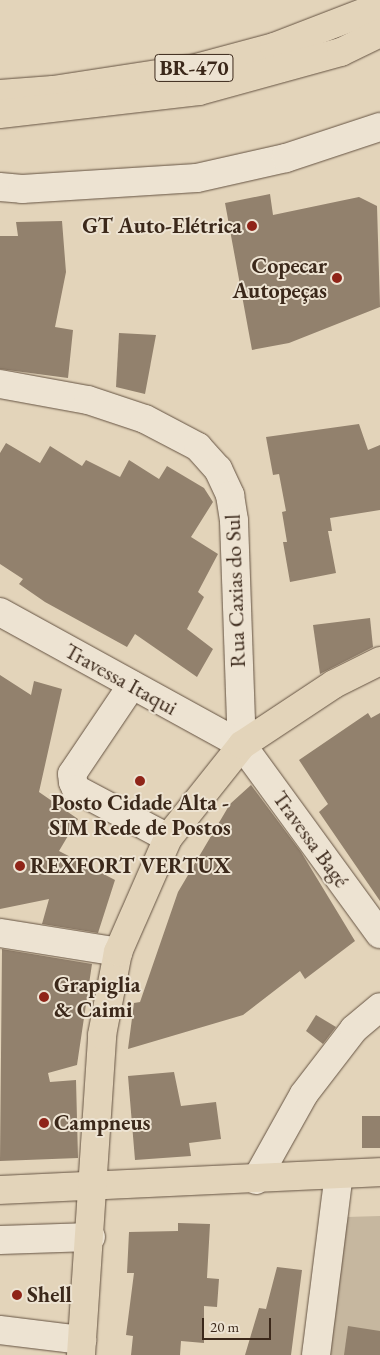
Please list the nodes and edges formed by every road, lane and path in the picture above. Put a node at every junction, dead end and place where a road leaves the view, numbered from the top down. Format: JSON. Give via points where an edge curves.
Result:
{"nodes":[{"id":1,"x":358,"y":0,"type":"edge"},
{"id":2,"x":380,"y":6,"type":"edge"},
{"id":3,"x":326,"y":29,"type":"junction"},
{"id":4,"x":380,"y":33,"type":"edge"},
{"id":5,"x":380,"y":45,"type":"edge"},
{"id":6,"x":341,"y":52,"type":"junction"},
{"id":7,"x":0,"y":94,"type":"edge"},
{"id":8,"x":0,"y":114,"type":"edge"},
{"id":9,"x":380,"y":127,"type":"edge"},
{"id":10,"x":0,"y":187,"type":"edge"},
{"id":11,"x":0,"y":384,"type":"edge"},
{"id":12,"x":0,"y":612,"type":"edge"},
{"id":13,"x":380,"y":662,"type":"edge"},
{"id":14,"x":132,"y":685,"type":"junction"},
{"id":15,"x":242,"y":745,"type":"junction"},
{"id":16,"x":168,"y":838,"type":"junction"},
{"id":17,"x":0,"y":933,"type":"edge"},
{"id":18,"x":380,"y":934,"type":"edge"},
{"id":19,"x":118,"y":952,"type":"junction"},
{"id":20,"x":380,"y":1007,"type":"edge"},
{"id":21,"x":380,"y":1172,"type":"edge"},
{"id":22,"x":339,"y":1174,"type":"junction"},
{"id":23,"x":256,"y":1180,"type":"junction"},
{"id":24,"x":95,"y":1185,"type":"junction"},
{"id":25,"x":0,"y":1190,"type":"edge"},
{"id":26,"x":91,"y":1237,"type":"junction"},
{"id":27,"x":0,"y":1240,"type":"edge"},
{"id":28,"x":0,"y":1330,"type":"edge"},
{"id":29,"x":82,"y":1348,"type":"edge"},
{"id":30,"x":316,"y":1355,"type":"edge"}],
"edges":[{"from":1,"to":3,"type":"main road"},
{"from":2,"to":3,"type":"main road","number":"BR-470"},
{"from":3,"to":7,"type":"main road","number":"BR-470","via":[[196,68],[53,90]]},
{"from":4,"to":6,"type":"main road","number":"BR-470"},
{"from":5,"to":6,"type":"main road"},
{"from":6,"to":8,"type":"main road","number":"BR-470","via":[[200,91]]},
{"from":9,"to":10,"type":"street","via":[[286,158],[197,178],[22,189]]},
{"from":11,"to":15,"type":"street","name":"Rua Caxias do Sul","via":[[88,400],[145,419],[198,448],[218,469],[230,495],[234,521]]},
{"from":12,"to":14,"type":"street","name":"Travessa Itaqui"},
{"from":13,"to":15,"type":"main road","via":[[334,684]]},
{"from":14,"to":15,"type":"street","name":"Travessa Itaqui"},
{"from":14,"to":16,"type":"street","via":[[72,774],[73,782],[76,790]]},
{"from":15,"to":16,"type":"main road"},
{"from":15,"to":18,"type":"street","name":"Travessa Bagé"},
{"from":16,"to":19,"type":"main road"},
{"from":17,"to":19,"type":"street"},
{"from":19,"to":24,"type":"main road","via":[[102,1035]]},
{"from":20,"to":23,"type":"street","via":[[354,1029],[304,1094]]},
{"from":21,"to":22,"type":"main road"},
{"from":22,"to":23,"type":"main road"},
{"from":22,"to":30,"type":"street"},
{"from":23,"to":24,"type":"main road"},
{"from":24,"to":25,"type":"main road"},
{"from":24,"to":26,"type":"main road"},
{"from":26,"to":27,"type":"street"},
{"from":26,"to":29,"type":"main road"},
{"from":28,"to":29,"type":"street"}]}
